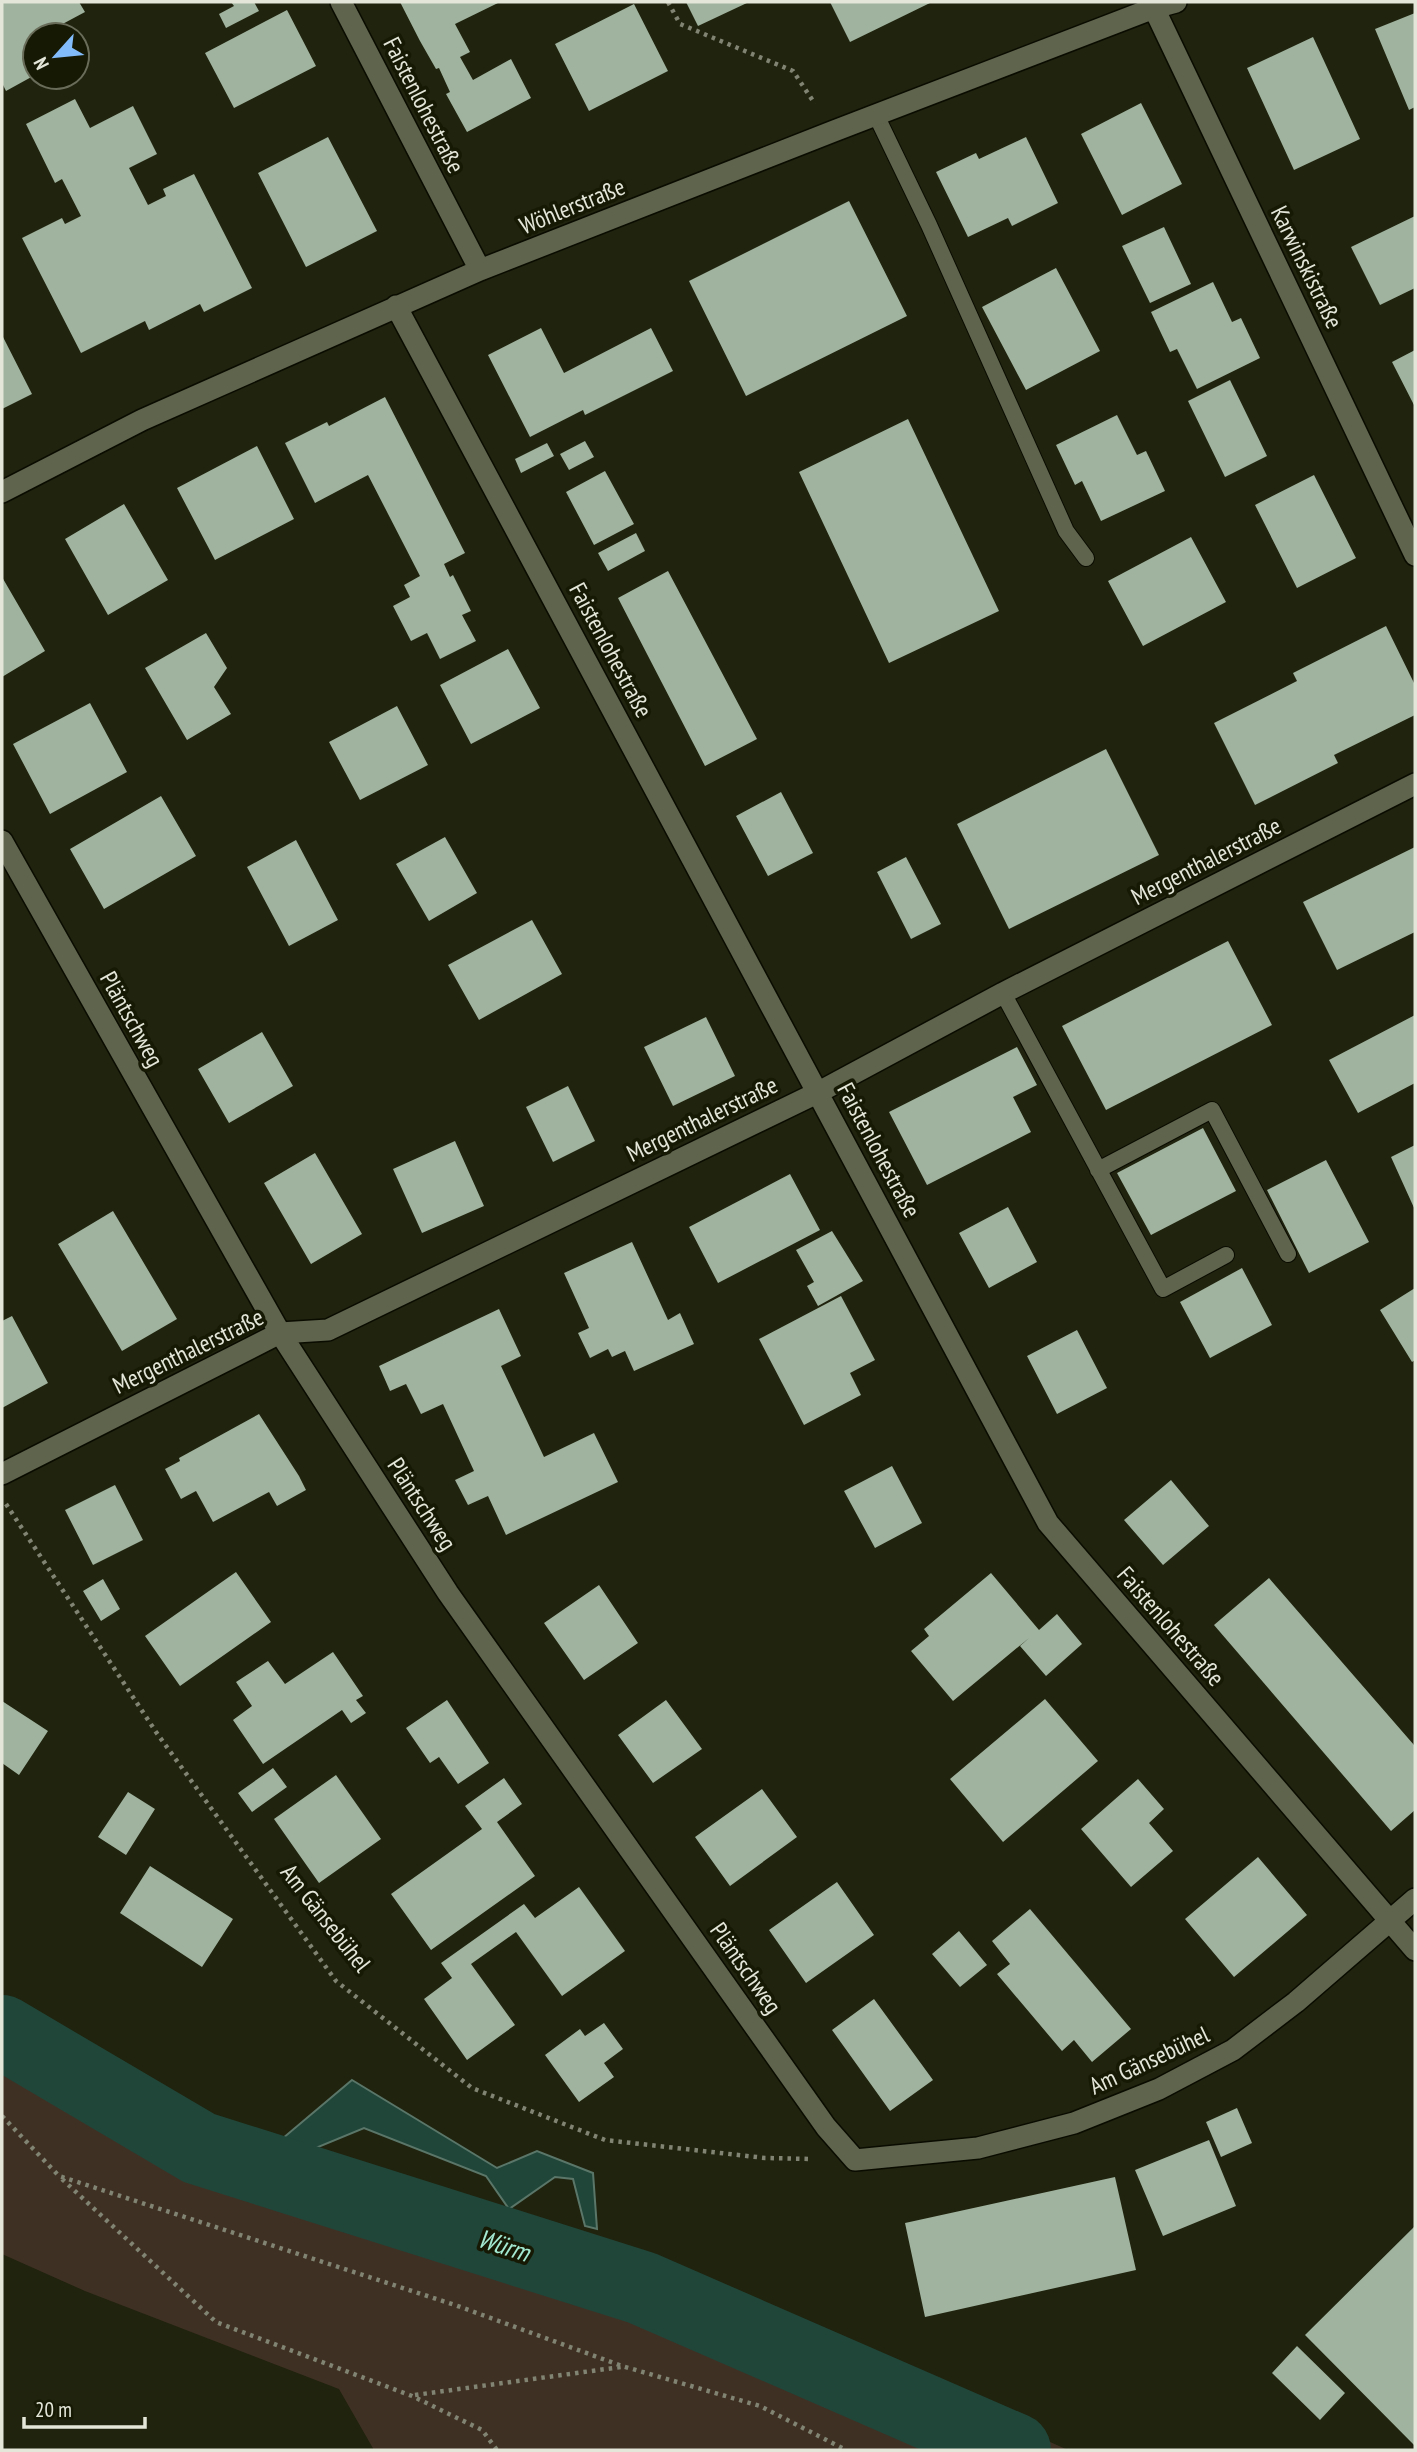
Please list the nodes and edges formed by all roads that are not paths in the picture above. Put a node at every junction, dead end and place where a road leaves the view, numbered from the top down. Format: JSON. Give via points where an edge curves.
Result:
{"nodes":[{"id":1,"x":341,"y":2,"type":"edge"},
{"id":2,"x":1176,"y":2,"type":"edge"},
{"id":3,"x":1153,"y":5,"type":"edge"},
{"id":4,"x":876,"y":115,"type":"junction"},
{"id":5,"x":480,"y":270,"type":"junction"},
{"id":6,"x":396,"y":306,"type":"junction"},
{"id":7,"x":2,"y":492,"type":"edge"},
{"id":8,"x":1415,"y":555,"type":"edge"},
{"id":9,"x":1086,"y":558,"type":"dead end"},
{"id":10,"x":1415,"y":784,"type":"edge"},
{"id":11,"x":2,"y":841,"type":"edge"},
{"id":12,"x":1003,"y":993,"type":"junction"},
{"id":13,"x":819,"y":1092,"type":"junction"},
{"id":14,"x":1098,"y":1170,"type":"junction"},
{"id":15,"x":1288,"y":1254,"type":"dead end"},
{"id":16,"x":1226,"y":1255,"type":"dead end"},
{"id":17,"x":279,"y":1334,"type":"junction"},
{"id":18,"x":2,"y":1474,"type":"edge"},
{"id":19,"x":1415,"y":1899,"type":"edge"},
{"id":20,"x":1391,"y":1922,"type":"junction"},
{"id":21,"x":1415,"y":1951,"type":"edge"},
{"id":22,"x":855,"y":2160,"type":"joint"}],
"edges":[{"from":1,"to":5,"type":"street","name":"Faistenlohestraße"},
{"from":2,"to":3,"type":"street","name":"Wöhlerstraße"},
{"from":3,"to":4,"type":"street","name":"Wöhlerstraße"},
{"from":3,"to":8,"type":"street","name":"Karwinskistraße"},
{"from":4,"to":5,"type":"street","name":"Wöhlerstraße"},
{"from":4,"to":9,"type":"lane","via":[[1066,531]]},
{"from":5,"to":6,"type":"street","name":"Wöhlerstraße"},
{"from":6,"to":7,"type":"street","name":"Wöhlerstraße","via":[[142,420]]},
{"from":6,"to":13,"type":"street","name":"Faistenlohestraße"},
{"from":10,"to":12,"type":"street","name":"Mergenthalerstraße"},
{"from":11,"to":17,"type":"street","name":"Pläntschweg"},
{"from":12,"to":13,"type":"street","name":"Mergenthalerstraße"},
{"from":12,"to":14,"type":"lane"},
{"from":13,"to":17,"type":"street","name":"Mergenthalerstraße","via":[[328,1330]]},
{"from":13,"to":20,"type":"street","name":"Faistenlohestraße","via":[[1048,1522]]},
{"from":14,"to":15,"type":"lane","via":[[1212,1110]]},
{"from":14,"to":16,"type":"lane","via":[[1163,1289]]},
{"from":17,"to":18,"type":"street","name":"Mergenthalerstraße"},
{"from":17,"to":22,"type":"street","name":"Pläntschweg","via":[[448,1593],[826,2127]]},
{"from":19,"to":20,"type":"street","name":"Am Gänsebühel"},
{"from":20,"to":21,"type":"street","name":"Faistenlohestraße"},
{"from":20,"to":22,"type":"street","name":"Am Gänsebühel","via":[[1233,2050],[1159,2089],[1074,2123],[978,2148]]}]}
